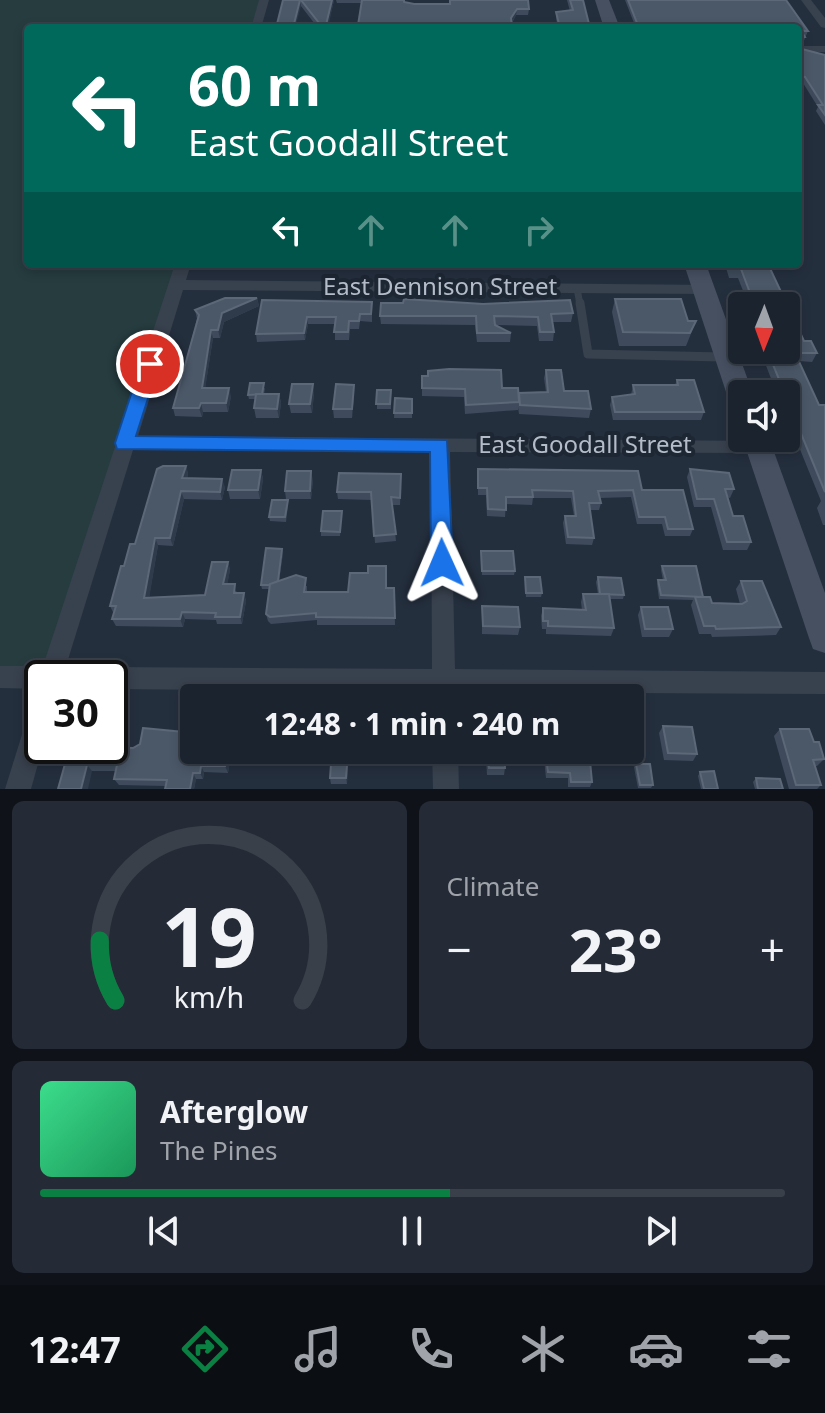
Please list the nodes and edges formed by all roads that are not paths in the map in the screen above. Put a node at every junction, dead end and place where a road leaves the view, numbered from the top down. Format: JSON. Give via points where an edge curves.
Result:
{"nodes":[{"id":1,"x":264,"y":0,"type":"edge"},
{"id":2,"x":602,"y":0,"type":"edge"},
{"id":3,"x":806,"y":0,"type":"edge"},
{"id":4,"x":257,"y":24,"type":"edge"},
{"id":5,"x":611,"y":24,"type":"edge"},
{"id":6,"x":825,"y":25,"type":"edge"},
{"id":7,"x":802,"y":49,"type":"edge"},
{"id":8,"x":825,"y":49,"type":"edge"},
{"id":9,"x":182,"y":268,"type":"edge"},
{"id":10,"x":696,"y":268,"type":"edge"},
{"id":11,"x":176,"y":285,"type":"junction"},
{"id":12,"x":577,"y":288,"type":"junction"},
{"id":13,"x":703,"y":289,"type":"junction"},
{"id":14,"x":727,"y":357,"type":"junction"},
{"id":15,"x":735,"y":380,"type":"edge"},
{"id":16,"x":728,"y":442,"type":"edge"},
{"id":17,"x":124,"y":443,"type":"junction"},
{"id":18,"x":440,"y":445,"type":"junction"},
{"id":19,"x":760,"y":452,"type":"edge"},
{"id":20,"x":825,"y":638,"type":"edge"},
{"id":21,"x":57,"y":660,"type":"edge"},
{"id":22,"x":0,"y":677,"type":"edge"},
{"id":23,"x":24,"y":677,"type":"edge"},
{"id":24,"x":128,"y":679,"type":"edge"},
{"id":25,"x":825,"y":683,"type":"edge"},
{"id":26,"x":277,"y":684,"type":"edge"},
{"id":27,"x":444,"y":684,"type":"edge"},
{"id":28,"x":644,"y":686,"type":"edge"},
{"id":29,"x":26,"y":764,"type":"edge"},
{"id":30,"x":445,"y":764,"type":"edge"},
{"id":31,"x":18,"y":789,"type":"edge"},
{"id":32,"x":446,"y":789,"type":"edge"}],
"edges":[{"from":1,"to":4,"type":"street"},
{"from":2,"to":5,"type":"main road"},
{"from":3,"to":6,"type":"street"},
{"from":7,"to":8,"type":"street"},
{"from":9,"to":11,"type":"street"},
{"from":10,"to":13,"type":"main road"},
{"from":11,"to":12,"type":"street","name":"East Dennison Street"},
{"from":11,"to":17,"type":"street"},
{"from":12,"to":13,"type":"street","name":"East Dennison Street"},
{"from":12,"to":14,"type":"lane","via":[[588,354]]},
{"from":13,"to":14,"type":"main road"},
{"from":14,"to":15,"type":"main road"},
{"from":16,"to":18,"type":"street","name":"East Goodall Street"},
{"from":17,"to":18,"type":"street","name":"East Goodall Street"},
{"from":17,"to":21,"type":"street"},
{"from":18,"to":27,"type":"street"},
{"from":19,"to":20,"type":"main road"},
{"from":22,"to":23,"type":"street"},
{"from":24,"to":26,"type":"street"},
{"from":25,"to":28,"type":"street"},
{"from":29,"to":31,"type":"street"},
{"from":30,"to":32,"type":"street"}]}
